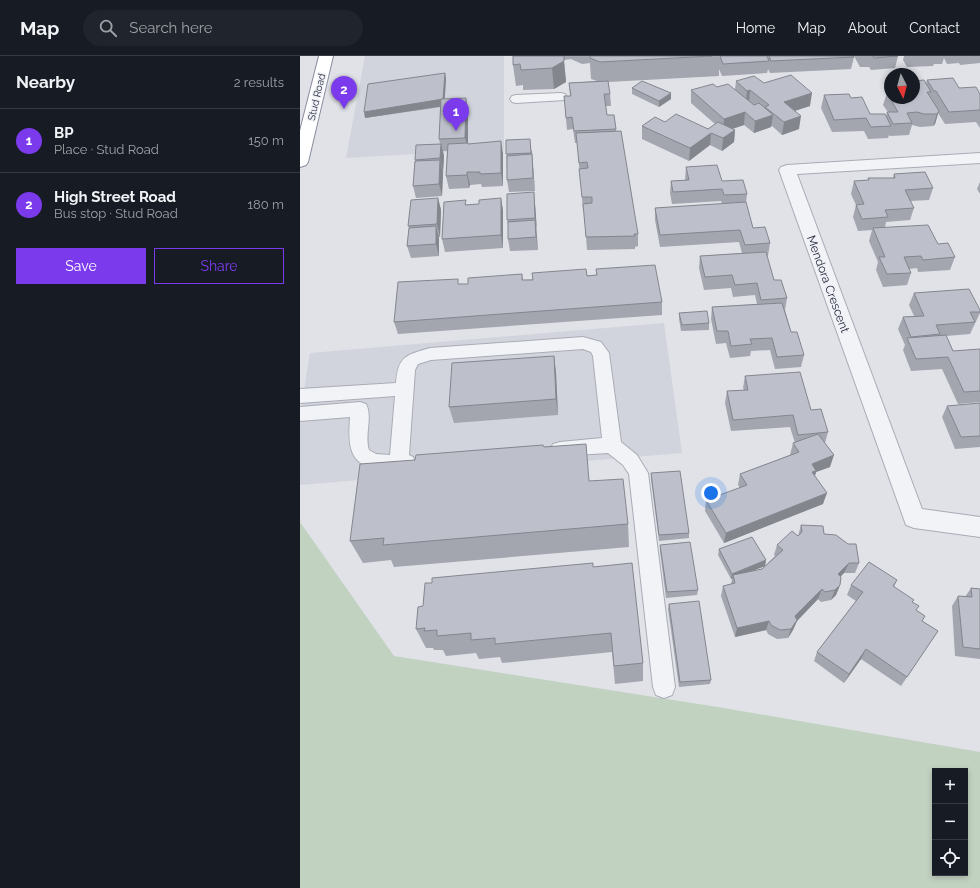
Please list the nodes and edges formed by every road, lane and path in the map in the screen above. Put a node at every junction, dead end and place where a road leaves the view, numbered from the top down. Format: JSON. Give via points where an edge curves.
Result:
{"nodes":[{"id":1,"x":326,"y":56,"type":"edge"},
{"id":2,"x":561,"y":96,"type":"dead end"},
{"id":3,"x":516,"y":99,"type":"dead end"},
{"id":4,"x":980,"y":158,"type":"edge"},
{"id":5,"x":300,"y":162,"type":"edge"},
{"id":6,"x":404,"y":388,"type":"junction"},
{"id":7,"x":300,"y":396,"type":"edge"},
{"id":8,"x":361,"y":400,"type":"junction"},
{"id":9,"x":300,"y":414,"type":"edge"},
{"id":10,"x":612,"y":445,"type":"junction"},
{"id":11,"x":541,"y":451,"type":"edge"},
{"id":12,"x":422,"y":461,"type":"edge"},
{"id":13,"x":399,"y":463,"type":"junction"},
{"id":14,"x":980,"y":527,"type":"edge"},
{"id":15,"x":664,"y":687,"type":"dead end"}],
"edges":[{"from":1,"to":5,"type":"highway","name":"Stud Road"},
{"from":2,"to":3,"type":"lane"},
{"from":4,"to":14,"type":"street","name":"Mendora Crescent","via":[[787,170],[914,518]]},
{"from":6,"to":8,"type":"lane"},
{"from":6,"to":10,"type":"lane","via":[[408,364],[420,356],[590,344],[597,346],[602,356]]},
{"from":6,"to":13,"type":"lane"},
{"from":7,"to":8,"type":"lane"},
{"from":8,"to":9,"type":"lane"},
{"from":8,"to":13,"type":"lane","via":[[357,441],[360,451],[365,459],[376,463]]},
{"from":10,"to":11,"type":"lane"},
{"from":10,"to":15,"type":"lane","via":[[630,460],[638,473]]},
{"from":12,"to":13,"type":"lane"}]}
